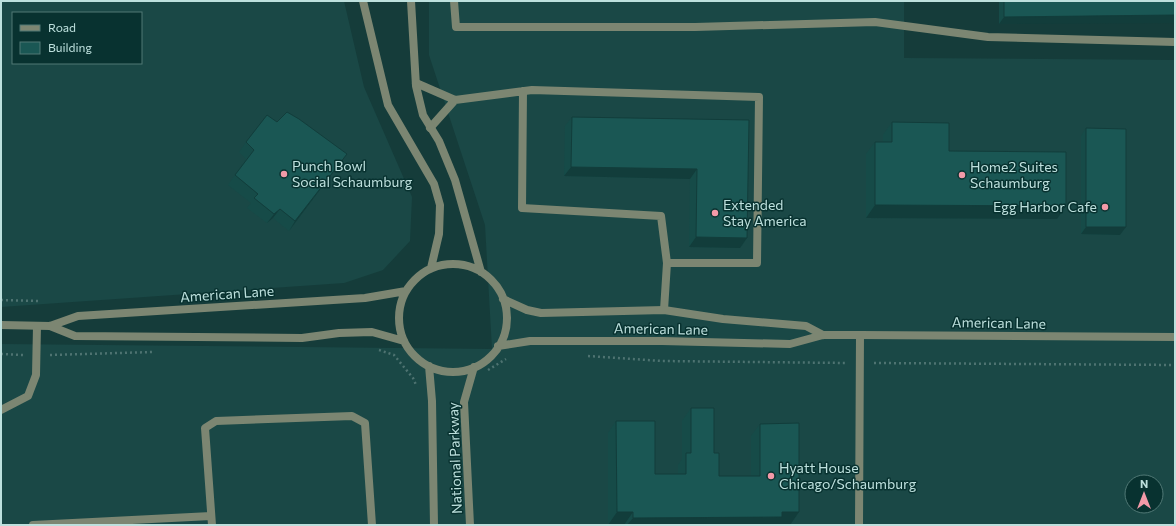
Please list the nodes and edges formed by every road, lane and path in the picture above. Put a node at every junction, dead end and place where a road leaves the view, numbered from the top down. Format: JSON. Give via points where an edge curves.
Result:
{"nodes":[{"id":1,"x":363,"y":1,"type":"edge"},
{"id":2,"x":411,"y":1,"type":"edge"},
{"id":3,"x":454,"y":1,"type":"edge"},
{"id":4,"x":1175,"y":42,"type":"edge"},
{"id":5,"x":416,"y":83,"type":"junction"},
{"id":6,"x":523,"y":91,"type":"junction"},
{"id":7,"x":455,"y":100,"type":"junction"},
{"id":8,"x":430,"y":128,"type":"junction"},
{"id":9,"x":667,"y":263,"type":"junction"},
{"id":10,"x":432,"y":268,"type":"junction"},
{"id":11,"x":481,"y":272,"type":"junction"},
{"id":12,"x":406,"y":291,"type":"junction"},
{"id":13,"x":503,"y":299,"type":"junction"},
{"id":14,"x":1,"y":300,"type":"edge"},
{"id":15,"x":38,"y":300,"type":"dead end"},
{"id":16,"x":664,"y":310,"type":"junction"},
{"id":17,"x":1,"y":325,"type":"edge"},
{"id":18,"x":37,"y":326,"type":"junction"},
{"id":19,"x":50,"y":326,"type":"junction"},
{"id":20,"x":860,"y":334,"type":"junction"},
{"id":21,"x":824,"y":335,"type":"junction"},
{"id":22,"x":1175,"y":337,"type":"edge"},
{"id":23,"x":404,"y":341,"type":"junction"},
{"id":24,"x":498,"y":346,"type":"junction"},
{"id":25,"x":374,"y":348,"type":"dead end"},
{"id":26,"x":155,"y":352,"type":"dead end"},
{"id":27,"x":1,"y":354,"type":"edge"},
{"id":28,"x":37,"y":355,"type":"junction"},
{"id":29,"x":586,"y":356,"type":"dead end"},
{"id":30,"x":508,"y":358,"type":"dead end"},
{"id":31,"x":860,"y":363,"type":"junction"},
{"id":32,"x":1175,"y":365,"type":"edge"},
{"id":33,"x":429,"y":366,"type":"junction"},
{"id":34,"x":474,"y":367,"type":"junction"},
{"id":35,"x":485,"y":371,"type":"dead end"},
{"id":36,"x":432,"y":401,"type":"junction"},
{"id":37,"x":1,"y":410,"type":"edge"},
{"id":38,"x":211,"y":516,"type":"junction"},
{"id":39,"x":160,"y":522,"type":"edge"},
{"id":40,"x":33,"y":525,"type":"edge"},
{"id":41,"x":40,"y":525,"type":"edge"},
{"id":42,"x":212,"y":525,"type":"edge"},
{"id":43,"x":372,"y":525,"type":"edge"},
{"id":44,"x":434,"y":525,"type":"edge"},
{"id":45,"x":470,"y":525,"type":"edge"},
{"id":46,"x":860,"y":525,"type":"edge"}],
"edges":[{"from":1,"to":10,"type":"street","via":[[388,104],[434,184],[440,205],[439,234]]},
{"from":2,"to":5,"type":"street"},
{"from":3,"to":4,"type":"street","via":[[456,27],[695,27],[875,22],[988,37]]},
{"from":5,"to":7,"type":"street"},
{"from":5,"to":8,"type":"street","via":[[423,115]]},
{"from":6,"to":7,"type":"street"},
{"from":6,"to":9,"type":"street","via":[[522,208],[661,216]]},
{"from":6,"to":9,"type":"street","via":[[759,97],[757,263]]},
{"from":7,"to":8,"type":"street"},
{"from":8,"to":11,"type":"street","via":[[439,141],[455,180]]},
{"from":9,"to":16,"type":"street"},
{"from":10,"to":11,"type":"street","via":[[448,264],[465,266]]},
{"from":10,"to":12,"type":"street","via":[[417,278]]},
{"from":11,"to":13,"type":"street","via":[[494,283]]},
{"from":12,"to":19,"type":"street","name":"American Lane","via":[[365,298],[78,316]]},
{"from":12,"to":23,"type":"street","via":[[400,307],[399,324]]},
{"from":13,"to":16,"type":"street","name":"American Lane","via":[[527,310],[541,313]]},
{"from":13,"to":24,"type":"street","via":[[507,317],[504,336]]},
{"from":14,"to":15,"type":"path"},
{"from":16,"to":21,"type":"street","name":"American Lane","via":[[723,319],[806,326]]},
{"from":17,"to":18,"type":"street","name":"American Lane"},
{"from":18,"to":19,"type":"street","name":"American Lane"},
{"from":18,"to":28,"type":"street"},
{"from":19,"to":23,"type":"street","name":"American Lane","via":[[75,336],[302,338],[372,332]]},
{"from":20,"to":21,"type":"street","name":"American Lane"},
{"from":20,"to":22,"type":"street","name":"American Lane"},
{"from":20,"to":31,"type":"street"},
{"from":21,"to":24,"type":"street","name":"American Lane","via":[[790,344],[530,341]]},
{"from":23,"to":33,"type":"street","via":[[414,356]]},
{"from":24,"to":34,"type":"street","via":[[482,364]]},
{"from":25,"to":36,"type":"path","via":[[394,355],[413,378],[423,401]]},
{"from":26,"to":28,"type":"path"},
{"from":27,"to":28,"type":"path"},
{"from":28,"to":37,"type":"street","via":[[36,375],[28,396]]},
{"from":29,"to":31,"type":"path","via":[[662,361]]},
{"from":30,"to":35,"type":"path"},
{"from":31,"to":32,"type":"path"},
{"from":31,"to":46,"type":"street"},
{"from":33,"to":34,"type":"street","via":[[446,372],[465,371]]},
{"from":33,"to":36,"type":"street","name":"National Parkway"},
{"from":34,"to":45,"type":"street","name":"National Parkway","via":[[464,402]]},
{"from":36,"to":44,"type":"street","name":"National Parkway"},
{"from":38,"to":39,"type":"street"},
{"from":38,"to":42,"type":"street"},
{"from":38,"to":43,"type":"street","via":[[205,428],[216,421],[352,416],[365,423]]},
{"from":39,"to":41,"type":"street"},
{"from":40,"to":41,"type":"street"}]}
